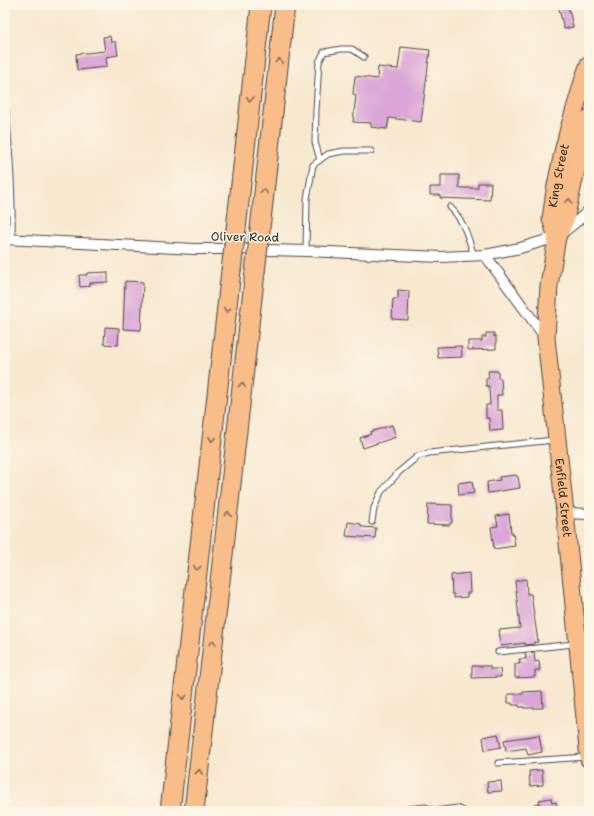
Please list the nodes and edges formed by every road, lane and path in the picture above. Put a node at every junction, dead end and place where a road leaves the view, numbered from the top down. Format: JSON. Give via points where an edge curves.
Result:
{"nodes":[{"id":1,"x":261,"y":5,"type":"edge"},
{"id":2,"x":285,"y":5,"type":"edge"},
{"id":3,"x":364,"y":57,"type":"dead end"},
{"id":4,"x":589,"y":64,"type":"edge"},
{"id":5,"x":6,"y":111,"type":"edge"},
{"id":6,"x":589,"y":118,"type":"edge"},
{"id":7,"x":576,"y":132,"type":"junction"},
{"id":8,"x":371,"y":151,"type":"dead end"},
{"id":9,"x":320,"y":160,"type":"junction"},
{"id":10,"x":450,"y":207,"type":"dead end"},
{"id":11,"x":589,"y":210,"type":"edge"},
{"id":12,"x":556,"y":237,"type":"junction"},
{"id":13,"x":9,"y":240,"type":"edge"},
{"id":14,"x":306,"y":251,"type":"junction"},
{"id":15,"x":485,"y":255,"type":"junction"},
{"id":16,"x":474,"y":256,"type":"junction"},
{"id":17,"x":546,"y":338,"type":"junction"},
{"id":18,"x":557,"y":439,"type":"junction"},
{"id":19,"x":565,"y":513,"type":"junction"},
{"id":20,"x":589,"y":514,"type":"edge"},
{"id":21,"x":372,"y":522,"type":"dead end"},
{"id":22,"x":583,"y":643,"type":"edge"},
{"id":23,"x":498,"y":652,"type":"dead end"},
{"id":24,"x":588,"y":739,"type":"edge"},
{"id":25,"x":589,"y":758,"type":"edge"},
{"id":26,"x":498,"y":763,"type":"dead end"},
{"id":27,"x":400,"y":810,"type":"edge"},
{"id":28,"x":170,"y":811,"type":"edge"},
{"id":29,"x":194,"y":811,"type":"edge"},
{"id":30,"x":434,"y":811,"type":"edge"},
{"id":31,"x":463,"y":811,"type":"edge"}],
"edges":[{"from":1,"to":28,"type":"highway","one_way":true,"bridge":true},
{"from":29,"to":2,"type":"highway","one_way":true,"bridge":true},
{"from":3,"to":9,"type":"lane","via":[[352,49],[341,49],[324,52],[319,62],[315,142]]},
{"from":4,"to":7,"type":"main road","name":"King Street"},
{"from":5,"to":13,"type":"lane","via":[[13,215]]},
{"from":6,"to":7,"type":"main road","name":"King Street"},
{"from":7,"to":12,"type":"main road","name":"King Street","via":[[565,220]]},
{"from":8,"to":9,"type":"lane","via":[[344,151],[328,154]]},
{"from":9,"to":14,"type":"lane","via":[[313,165],[307,199]]},
{"from":10,"to":16,"type":"lane","via":[[462,223]]},
{"from":11,"to":12,"type":"street"},
{"from":12,"to":15,"type":"street","name":"Oliver Road"},
{"from":12,"to":17,"type":"main road","name":"Enfield Street","via":[[549,285]]},
{"from":13,"to":14,"type":"street","name":"Oliver Road","via":[[194,249]]},
{"from":14,"to":16,"type":"street","name":"Oliver Road"},
{"from":15,"to":16,"type":"street","name":"Oliver Road"},
{"from":15,"to":17,"type":"street"},
{"from":17,"to":18,"type":"main road","name":"Enfield Street"},
{"from":18,"to":19,"type":"main road","name":"Enfield Street"},
{"from":18,"to":21,"type":"lane","via":[[418,456],[381,492],[374,508]]},
{"from":19,"to":20,"type":"street"},
{"from":19,"to":22,"type":"main road","name":"Enfield Street"},
{"from":22,"to":23,"type":"lane"},
{"from":22,"to":24,"type":"main road","name":"Enfield Street"},
{"from":24,"to":25,"type":"main road","name":"Enfield Street"},
{"from":25,"to":26,"type":"lane"},
{"from":27,"to":30,"type":"lane","via":[[425,807]]},
{"from":30,"to":31,"type":"lane","via":[[458,808]]}]}
